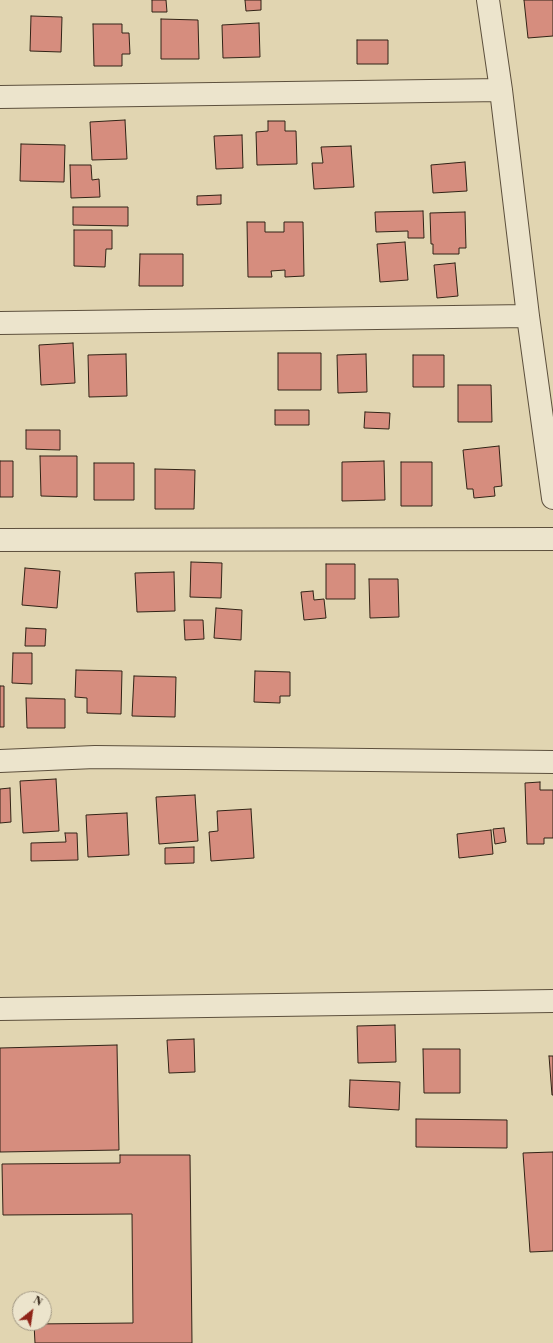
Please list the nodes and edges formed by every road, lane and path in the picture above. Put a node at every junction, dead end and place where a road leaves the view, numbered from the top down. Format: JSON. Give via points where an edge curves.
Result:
{"nodes":[{"id":1,"x":488,"y":0,"type":"edge"},
{"id":2,"x":501,"y":90,"type":"junction"},
{"id":3,"x":0,"y":97,"type":"edge"},
{"id":4,"x":528,"y":316,"type":"junction"},
{"id":5,"x":0,"y":323,"type":"edge"},
{"id":6,"x":553,"y":498,"type":"edge"},
{"id":7,"x":553,"y":539,"type":"edge"},
{"id":8,"x":0,"y":540,"type":"edge"},
{"id":9,"x":0,"y":762,"type":"edge"},
{"id":10,"x":553,"y":762,"type":"edge"},
{"id":11,"x":553,"y":1001,"type":"edge"},
{"id":12,"x":0,"y":1009,"type":"edge"}],
"edges":[{"from":1,"to":2,"type":"street"},
{"from":2,"to":3,"type":"street"},
{"from":2,"to":4,"type":"street"},
{"from":4,"to":5,"type":"street"},
{"from":4,"to":6,"type":"street"},
{"from":7,"to":8,"type":"street"},
{"from":9,"to":10,"type":"street","via":[[96,757]]},
{"from":11,"to":12,"type":"street"}]}
